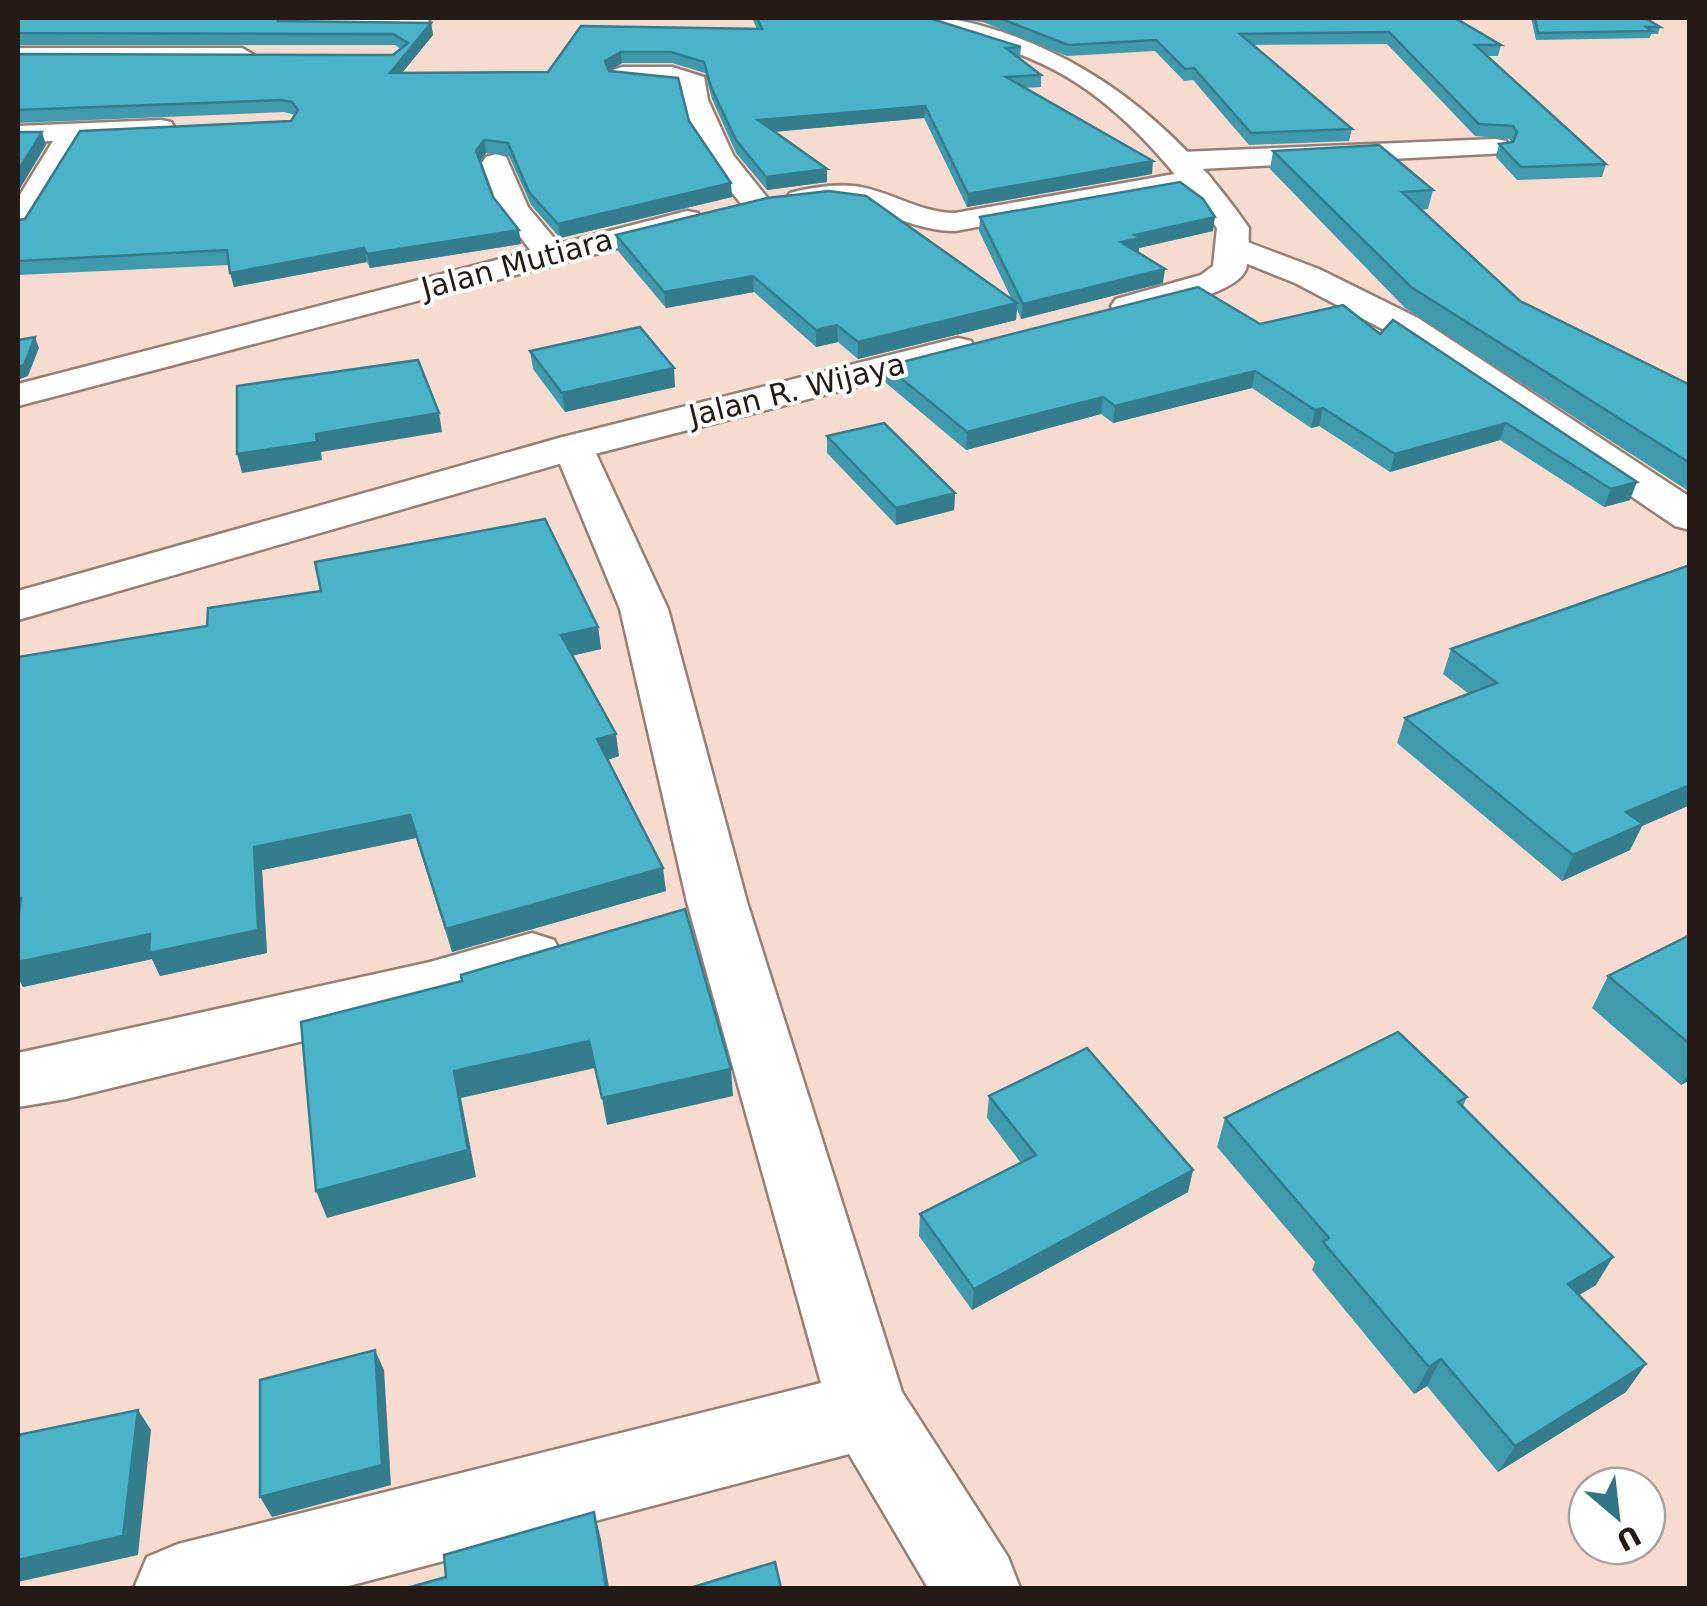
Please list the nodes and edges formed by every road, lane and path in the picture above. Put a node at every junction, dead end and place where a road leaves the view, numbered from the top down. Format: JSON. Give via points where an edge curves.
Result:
{"nodes":[{"id":1,"x":932,"y":18,"type":"edge"},
{"id":2,"x":417,"y":21,"type":"edge"},
{"id":3,"x":234,"y":23,"type":"edge"},
{"id":4,"x":158,"y":34,"type":"edge"},
{"id":5,"x":141,"y":54,"type":"junction"},
{"id":6,"x":18,"y":55,"type":"edge"},
{"id":7,"x":258,"y":55,"type":"edge"},
{"id":8,"x":622,"y":75,"type":"edge"},
{"id":9,"x":188,"y":127,"type":"edge"},
{"id":10,"x":73,"y":131,"type":"junction"},
{"id":11,"x":18,"y":134,"type":"edge"},
{"id":12,"x":1496,"y":147,"type":"edge"},
{"id":13,"x":496,"y":163,"type":"edge"},
{"id":14,"x":1189,"y":170,"type":"junction"},
{"id":15,"x":758,"y":206,"type":"junction"},
{"id":16,"x":18,"y":222,"type":"edge"},
{"id":17,"x":1234,"y":248,"type":"junction"},
{"id":18,"x":550,"y":256,"type":"junction"},
{"id":19,"x":1091,"y":315,"type":"edge"},
{"id":20,"x":995,"y":340,"type":"edge"},
{"id":21,"x":18,"y":395,"type":"edge"},
{"id":22,"x":573,"y":447,"type":"junction"},
{"id":23,"x":1690,"y":517,"type":"edge"},
{"id":24,"x":18,"y":606,"type":"edge"},
{"id":25,"x":583,"y":942,"type":"edge"},
{"id":26,"x":18,"y":1080,"type":"edge"},
{"id":27,"x":868,"y":1410,"type":"junction"},
{"id":28,"x":178,"y":1588,"type":"edge"},
{"id":29,"x":977,"y":1588,"type":"edge"}],
"edges":[{"from":1,"to":14,"type":"street","via":[[1079,74]]},
{"from":2,"to":3,"type":"street"},
{"from":4,"to":5,"type":"street"},
{"from":5,"to":6,"type":"street"},
{"from":5,"to":7,"type":"street"},
{"from":8,"to":15,"type":"street","via":[[696,82],[695,100],[720,157]]},
{"from":9,"to":10,"type":"street"},
{"from":10,"to":11,"type":"street"},
{"from":10,"to":16,"type":"street"},
{"from":12,"to":14,"type":"street","name":"Jalan Mutiara"},
{"from":13,"to":18,"type":"street","via":[[514,209]]},
{"from":14,"to":15,"type":"street","name":"Jalan Mutiara","via":[[955,222],[844,194]]},
{"from":14,"to":17,"type":"street","via":[[1233,228]]},
{"from":15,"to":18,"type":"street","name":"Jalan Mutiara"},
{"from":17,"to":19,"type":"street","via":[[1229,270],[1213,282]]},
{"from":17,"to":23,"type":"street","via":[[1405,326]]},
{"from":18,"to":21,"type":"street","name":"Jalan Mutiara"},
{"from":20,"to":22,"type":"street","name":"Jalan R. Wijaya"},
{"from":22,"to":24,"type":"street","name":"Jalan R. Wijaya"},
{"from":22,"to":27,"type":"street","via":[[644,608],[688,911]]},
{"from":25,"to":26,"type":"street","via":[[430,986]]},
{"from":27,"to":28,"type":"street"},
{"from":27,"to":29,"type":"street"}]}
